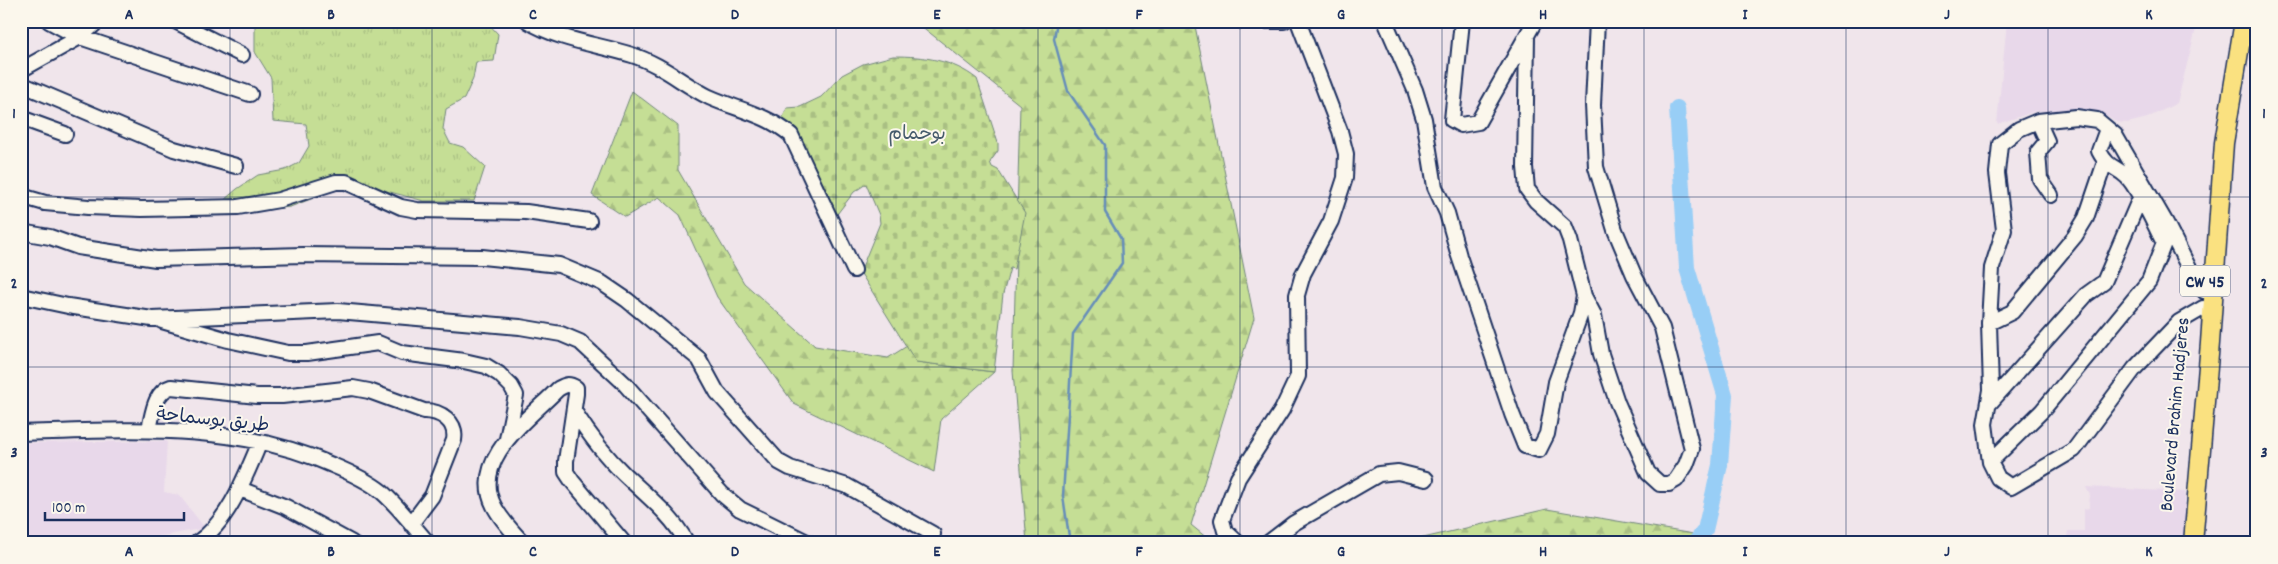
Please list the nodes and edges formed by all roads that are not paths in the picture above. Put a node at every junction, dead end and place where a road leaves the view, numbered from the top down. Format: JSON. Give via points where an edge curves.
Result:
{"nodes":[{"id":1,"x":49,"y":21,"type":"edge"},
{"id":2,"x":67,"y":21,"type":"edge"},
{"id":3,"x":98,"y":21,"type":"edge"},
{"id":4,"x":175,"y":21,"type":"edge"},
{"id":5,"x":528,"y":21,"type":"edge"},
{"id":6,"x":1242,"y":21,"type":"edge"},
{"id":7,"x":1284,"y":21,"type":"edge"},
{"id":8,"x":1298,"y":21,"type":"edge"},
{"id":9,"x":1385,"y":21,"type":"edge"},
{"id":10,"x":1462,"y":21,"type":"edge"},
{"id":11,"x":1535,"y":21,"type":"edge"},
{"id":12,"x":1597,"y":21,"type":"edge"},
{"id":13,"x":2234,"y":21,"type":"edge"},
{"id":14,"x":2244,"y":21,"type":"edge"},
{"id":15,"x":1527,"y":36,"type":"junction"},
{"id":16,"x":80,"y":37,"type":"junction"},
{"id":17,"x":242,"y":55,"type":"dead end"},
{"id":18,"x":21,"y":70,"type":"edge"},
{"id":19,"x":21,"y":84,"type":"edge"},
{"id":20,"x":250,"y":94,"type":"dead end"},
{"id":21,"x":21,"y":118,"type":"edge"},
{"id":22,"x":2038,"y":121,"type":"junction"},
{"id":23,"x":2107,"y":129,"type":"junction"},
{"id":24,"x":64,"y":134,"type":"dead end"},
{"id":25,"x":2105,"y":162,"type":"junction"},
{"id":26,"x":236,"y":166,"type":"dead end"},
{"id":27,"x":2051,"y":195,"type":"dead end"},
{"id":28,"x":21,"y":196,"type":"edge"},
{"id":29,"x":2140,"y":198,"type":"junction"},
{"id":30,"x":590,"y":221,"type":"dead end"},
{"id":31,"x":21,"y":232,"type":"edge"},
{"id":32,"x":854,"y":270,"type":"dead end"},
{"id":33,"x":21,"y":296,"type":"edge"},
{"id":34,"x":1584,"y":296,"type":"junction"},
{"id":35,"x":2202,"y":299,"type":"junction"},
{"id":36,"x":152,"y":318,"type":"junction"},
{"id":37,"x":1989,"y":323,"type":"junction"},
{"id":38,"x":1987,"y":406,"type":"junction"},
{"id":39,"x":574,"y":411,"type":"junction"},
{"id":40,"x":149,"y":430,"type":"junction"},
{"id":41,"x":21,"y":433,"type":"edge"},
{"id":42,"x":506,"y":439,"type":"junction"},
{"id":43,"x":260,"y":442,"type":"junction"},
{"id":44,"x":1990,"y":462,"type":"junction"},
{"id":45,"x":1426,"y":479,"type":"dead end"},
{"id":46,"x":240,"y":489,"type":"junction"},
{"id":47,"x":411,"y":524,"type":"junction"},
{"id":48,"x":933,"y":534,"type":"dead end"},
{"id":49,"x":196,"y":543,"type":"edge"},
{"id":50,"x":352,"y":543,"type":"edge"},
{"id":51,"x":428,"y":543,"type":"edge"},
{"id":52,"x":523,"y":543,"type":"edge"},
{"id":53,"x":624,"y":543,"type":"edge"},
{"id":54,"x":687,"y":543,"type":"edge"},
{"id":55,"x":809,"y":543,"type":"edge"},
{"id":56,"x":1238,"y":543,"type":"edge"},
{"id":57,"x":1268,"y":543,"type":"edge"},
{"id":58,"x":2183,"y":543,"type":"edge"},
{"id":59,"x":2193,"y":543,"type":"edge"}],
"edges":[{"from":1,"to":16,"type":"street"},
{"from":2,"to":16,"type":"street"},
{"from":3,"to":16,"type":"street"},
{"from":4,"to":17,"type":"street"},
{"from":5,"to":32,"type":"street","via":[[574,41],[655,64],[709,96],[779,125],[791,135]]},
{"from":6,"to":7,"type":"street"},
{"from":8,"to":56,"type":"street","via":[[1340,131],[1346,154],[1345,178],[1331,221],[1303,274],[1297,295],[1298,376],[1282,410],[1238,478],[1222,520],[1225,531]]},
{"from":9,"to":34,"type":"street","via":[[1416,90],[1435,187],[1447,213],[1525,446],[1539,450],[1547,434],[1556,382]]},
{"from":10,"to":15,"type":"street","via":[[1452,120],[1461,125],[1478,122]]},
{"from":11,"to":15,"type":"street"},
{"from":12,"to":34,"type":"street","via":[[1593,105],[1596,167],[1614,230],[1662,328],[1692,449],[1686,465],[1676,480],[1669,484],[1660,484],[1648,473],[1638,454],[1601,354],[1594,315]]},
{"from":13,"to":35,"type":"main road","name":"Boulevard Brahim Hadjeres","number":"CW 45","via":[[2215,140]]},
{"from":14,"to":35,"type":"main road"},
{"from":15,"to":34,"type":"street","via":[[1527,189],[1565,228]]},
{"from":16,"to":18,"type":"street"},
{"from":16,"to":20,"type":"street"},
{"from":19,"to":26,"type":"street","via":[[174,149]]},
{"from":21,"to":24,"type":"street"},
{"from":22,"to":23,"type":"street","via":[[2076,117],[2096,120]]},
{"from":22,"to":27,"type":"street","via":[[2048,141],[2038,152],[2040,179]]},
{"from":22,"to":37,"type":"street","via":[[2019,129],[2000,144],[1997,173],[2004,230],[1992,268]]},
{"from":23,"to":25,"type":"street","via":[[2099,151]]},
{"from":23,"to":35,"type":"street","via":[[2115,135]]},
{"from":25,"to":29,"type":"street","via":[[2127,177]]},
{"from":25,"to":37,"type":"street","via":[[2086,218],[2075,236],[2012,312]]},
{"from":28,"to":30,"type":"street","via":[[45,203],[88,208],[238,207],[346,182],[387,202],[417,210],[510,211]]},
{"from":29,"to":38,"type":"street","via":[[2104,282],[2086,294]]},
{"from":29,"to":44,"type":"street","via":[[2164,243],[2150,281],[2042,411]]},
{"from":31,"to":48,"type":"street","via":[[50,237],[78,247],[156,258],[303,255],[482,257],[559,265],[602,282],[699,359],[717,392],[779,462],[846,486]]},
{"from":33,"to":36,"type":"street","via":[[87,310]]},
{"from":35,"to":44,"type":"street","via":[[2135,368],[2074,450],[2012,487],[1998,478]]},
{"from":35,"to":58,"type":"main road","name":"Boulevard Brahim Hadjeres","number":"CW 45"},
{"from":35,"to":59,"type":"main road"},
{"from":36,"to":42,"type":"street","via":[[288,353],[378,343],[402,353],[486,366],[499,374],[516,395]]},
{"from":36,"to":55,"type":"street","via":[[338,311],[520,327],[561,334],[580,342],[600,359],[722,494],[740,509]]},
{"from":37,"to":38,"type":"street","via":[[1991,390]]},
{"from":38,"to":44,"type":"street","via":[[1985,424]]},
{"from":39,"to":42,"type":"street","via":[[576,388],[565,384]]},
{"from":39,"to":53,"type":"street","via":[[566,472]]},
{"from":39,"to":54,"type":"street","via":[[596,442],[668,516]]},
{"from":40,"to":41,"type":"street","name":"طريق بوسماحة"},
{"from":40,"to":43,"type":"street","name":"طريق بوسماحة","via":[[242,437]]},
{"from":40,"to":47,"type":"street","via":[[159,395],[171,387],[257,396],[353,388],[369,390],[424,411],[434,411],[452,424],[454,440],[432,496]]},
{"from":42,"to":52,"type":"street","via":[[489,478],[489,493],[494,507]]},
{"from":43,"to":46,"type":"street"},
{"from":43,"to":47,"type":"street","name":"طريق بوسماحة","via":[[312,456],[352,474],[381,492]]},
{"from":45,"to":57,"type":"street","via":[[1398,472],[1379,474],[1294,523]]},
{"from":46,"to":49,"type":"street","via":[[211,533]]},
{"from":46,"to":50,"type":"street","via":[[286,507]]},
{"from":47,"to":51,"type":"street","name":"طريق بوسماحة"}]}
